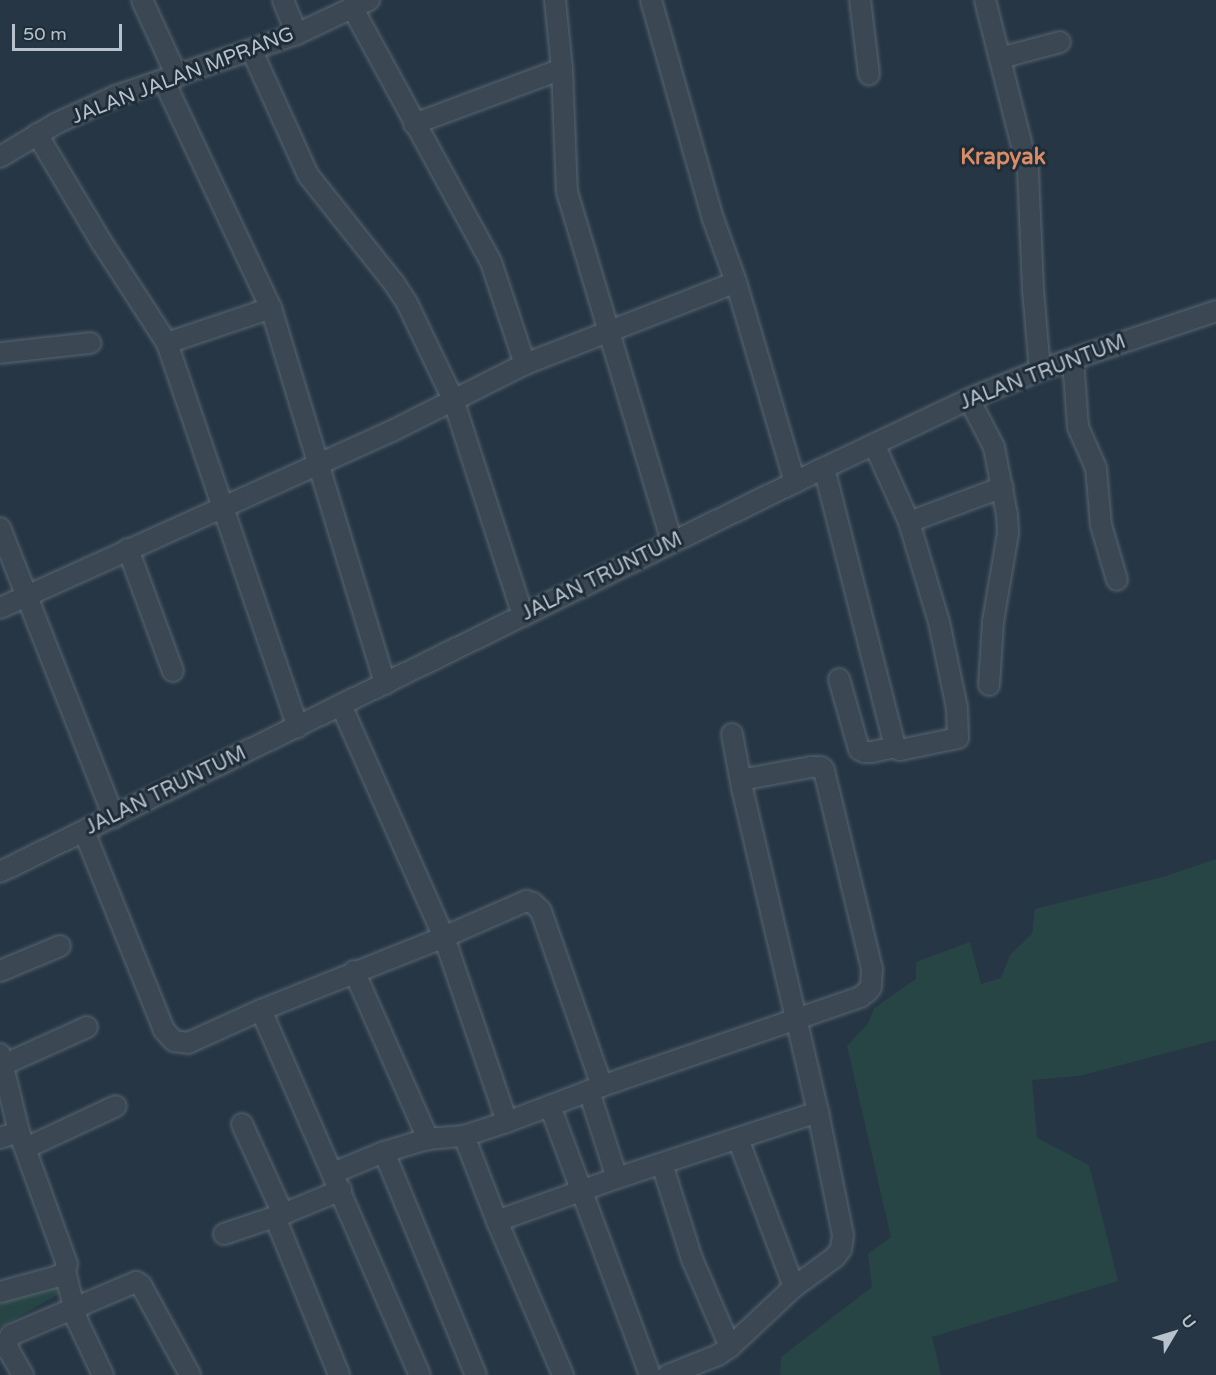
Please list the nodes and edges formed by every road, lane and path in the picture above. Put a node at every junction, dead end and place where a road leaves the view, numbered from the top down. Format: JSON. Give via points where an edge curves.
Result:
{"nodes":[{"id":1,"x":141,"y":0,"type":"edge"},
{"id":2,"x":283,"y":0,"type":"edge"},
{"id":3,"x":555,"y":0,"type":"edge"},
{"id":4,"x":651,"y":0,"type":"edge"},
{"id":5,"x":860,"y":0,"type":"edge"},
{"id":6,"x":985,"y":0,"type":"edge"},
{"id":7,"x":361,"y":4,"type":"edge"},
{"id":8,"x":297,"y":34,"type":"junction"},
{"id":9,"x":1060,"y":42,"type":"dead end"},
{"id":10,"x":252,"y":51,"type":"junction"},
{"id":11,"x":1000,"y":58,"type":"junction"},
{"id":12,"x":562,"y":69,"type":"junction"},
{"id":13,"x":869,"y":74,"type":"dead end"},
{"id":14,"x":171,"y":78,"type":"junction"},
{"id":15,"x":414,"y":124,"type":"junction"},
{"id":16,"x":37,"y":134,"type":"junction"},
{"id":17,"x":0,"y":157,"type":"edge"},
{"id":18,"x":736,"y":282,"type":"junction"},
{"id":19,"x":271,"y":308,"type":"junction"},
{"id":20,"x":1216,"y":311,"type":"edge"},
{"id":21,"x":608,"y":332,"type":"junction"},
{"id":22,"x":167,"y":343,"type":"junction"},
{"id":23,"x":90,"y":344,"type":"dead end"},
{"id":24,"x":0,"y":353,"type":"edge"},
{"id":25,"x":1073,"y":360,"type":"junction"},
{"id":26,"x":525,"y":364,"type":"junction"},
{"id":27,"x":1040,"y":370,"type":"junction"},
{"id":28,"x":453,"y":399,"type":"junction"},
{"id":29,"x":969,"y":399,"type":"junction"},
{"id":30,"x":874,"y":444,"type":"junction"},
{"id":31,"x":318,"y":463,"type":"junction"},
{"id":32,"x":824,"y":468,"type":"junction"},
{"id":33,"x":795,"y":482,"type":"junction"},
{"id":34,"x":1003,"y":487,"type":"junction"},
{"id":35,"x":224,"y":507,"type":"junction"},
{"id":36,"x":909,"y":522,"type":"junction"},
{"id":37,"x":0,"y":528,"type":"edge"},
{"id":38,"x":672,"y":542,"type":"junction"},
{"id":39,"x":128,"y":549,"type":"junction"},
{"id":40,"x":1117,"y":580,"type":"dead end"},
{"id":41,"x":26,"y":597,"type":"junction"},
{"id":42,"x":0,"y":608,"type":"edge"},
{"id":43,"x":523,"y":616,"type":"junction"},
{"id":44,"x":173,"y":671,"type":"dead end"},
{"id":45,"x":839,"y":680,"type":"dead end"},
{"id":46,"x":385,"y":684,"type":"junction"},
{"id":47,"x":990,"y":685,"type":"dead end"},
{"id":48,"x":341,"y":705,"type":"junction"},
{"id":49,"x":298,"y":727,"type":"junction"},
{"id":50,"x":732,"y":734,"type":"dead end"},
{"id":51,"x":895,"y":747,"type":"junction"},
{"id":52,"x":741,"y":780,"type":"junction"},
{"id":53,"x":114,"y":817,"type":"junction"},
{"id":54,"x":88,"y":829,"type":"junction"},
{"id":55,"x":0,"y":872,"type":"edge"},
{"id":56,"x":444,"y":938,"type":"junction"},
{"id":57,"x":60,"y":946,"type":"dead end"},
{"id":58,"x":0,"y":971,"type":"edge"},
{"id":59,"x":354,"y":971,"type":"junction"},
{"id":60,"x":261,"y":1010,"type":"junction"},
{"id":61,"x":797,"y":1019,"type":"junction"},
{"id":62,"x":87,"y":1027,"type":"dead end"},
{"id":63,"x":2,"y":1059,"type":"edge"},
{"id":64,"x":595,"y":1089,"type":"junction"},
{"id":65,"x":116,"y":1106,"type":"dead end"},
{"id":66,"x":550,"y":1106,"type":"junction"},
{"id":67,"x":818,"y":1112,"type":"junction"},
{"id":68,"x":507,"y":1122,"type":"junction"},
{"id":69,"x":242,"y":1124,"type":"dead end"},
{"id":70,"x":464,"y":1136,"type":"junction"},
{"id":71,"x":0,"y":1138,"type":"edge"},
{"id":72,"x":428,"y":1139,"type":"junction"},
{"id":73,"x":738,"y":1139,"type":"junction"},
{"id":74,"x":23,"y":1140,"type":"junction"},
{"id":75,"x":384,"y":1152,"type":"junction"},
{"id":76,"x":662,"y":1164,"type":"junction"},
{"id":77,"x":617,"y":1178,"type":"junction"},
{"id":78,"x":337,"y":1181,"type":"junction"},
{"id":79,"x":580,"y":1191,"type":"junction"},
{"id":80,"x":279,"y":1216,"type":"junction"},
{"id":81,"x":497,"y":1221,"type":"junction"},
{"id":82,"x":224,"y":1234,"type":"dead end"},
{"id":83,"x":65,"y":1271,"type":"junction"},
{"id":84,"x":794,"y":1287,"type":"junction"},
{"id":85,"x":0,"y":1292,"type":"edge"},
{"id":86,"x":74,"y":1310,"type":"junction"},
{"id":87,"x":730,"y":1347,"type":"junction"},
{"id":88,"x":23,"y":1375,"type":"edge"},
{"id":89,"x":103,"y":1375,"type":"edge"},
{"id":90,"x":189,"y":1375,"type":"edge"},
{"id":91,"x":339,"y":1375,"type":"edge"},
{"id":92,"x":420,"y":1375,"type":"edge"},
{"id":93,"x":476,"y":1375,"type":"edge"},
{"id":94,"x":563,"y":1375,"type":"edge"},
{"id":95,"x":650,"y":1375,"type":"edge"},
{"id":96,"x":668,"y":1375,"type":"edge"}],
"edges":[{"from":1,"to":14,"type":"street"},
{"from":2,"to":8,"type":"street"},
{"from":3,"to":12,"type":"street"},
{"from":4,"to":18,"type":"street","via":[[712,216]]},
{"from":5,"to":13,"type":"street"},
{"from":6,"to":11,"type":"street"},
{"from":7,"to":8,"type":"street","name":"JALAN JALAN MPRANG"},
{"from":7,"to":15,"type":"street"},
{"from":8,"to":10,"type":"street","name":"JALAN JALAN MPRANG"},
{"from":9,"to":11,"type":"street"},
{"from":10,"to":14,"type":"street","name":"JALAN JALAN MPRANG"},
{"from":10,"to":28,"type":"street","via":[[308,175],[407,303]]},
{"from":11,"to":27,"type":"street","via":[[1028,170]]},
{"from":12,"to":15,"type":"street"},
{"from":12,"to":21,"type":"street","via":[[567,192]]},
{"from":14,"to":16,"type":"street","name":"JALAN JALAN MPRANG","via":[[116,96]]},
{"from":14,"to":19,"type":"street"},
{"from":15,"to":26,"type":"street","via":[[491,262]]},
{"from":16,"to":17,"type":"street","name":"JALAN JALAN MPRANG"},
{"from":16,"to":22,"type":"street"},
{"from":18,"to":21,"type":"street"},
{"from":18,"to":33,"type":"street"},
{"from":19,"to":22,"type":"street"},
{"from":19,"to":31,"type":"street"},
{"from":20,"to":25,"type":"street","name":"JALAN TRUNTUM"},
{"from":21,"to":26,"type":"street"},
{"from":21,"to":38,"type":"street"},
{"from":22,"to":35,"type":"street"},
{"from":23,"to":24,"type":"street"},
{"from":25,"to":27,"type":"street","name":"JALAN TRUNTUM"},
{"from":25,"to":40,"type":"street","via":[[1078,427],[1096,468],[1101,525]]},
{"from":26,"to":28,"type":"street"},
{"from":27,"to":29,"type":"street","name":"JALAN TRUNTUM"},
{"from":28,"to":31,"type":"street"},
{"from":28,"to":43,"type":"street"},
{"from":29,"to":30,"type":"street","name":"JALAN TRUNTUM"},
{"from":29,"to":34,"type":"street","via":[[993,447]]},
{"from":30,"to":32,"type":"street","name":"JALAN TRUNTUM"},
{"from":30,"to":36,"type":"street"},
{"from":31,"to":35,"type":"street"},
{"from":31,"to":46,"type":"street"},
{"from":32,"to":33,"type":"street","name":"JALAN TRUNTUM"},
{"from":32,"to":51,"type":"street"},
{"from":33,"to":38,"type":"street","name":"JALAN TRUNTUM"},
{"from":34,"to":36,"type":"street"},
{"from":34,"to":47,"type":"street","via":[[1008,533],[993,622]]},
{"from":35,"to":39,"type":"street"},
{"from":35,"to":49,"type":"street"},
{"from":36,"to":51,"type":"street","via":[[939,622],[959,735],[942,743],[900,750]]},
{"from":37,"to":41,"type":"street"},
{"from":38,"to":43,"type":"street","name":"JALAN TRUNTUM"},
{"from":39,"to":41,"type":"street"},
{"from":39,"to":44,"type":"street"},
{"from":41,"to":42,"type":"street"},
{"from":41,"to":53,"type":"street"},
{"from":43,"to":46,"type":"street","name":"JALAN TRUNTUM"},
{"from":45,"to":51,"type":"street","via":[[859,749],[864,752]]},
{"from":46,"to":48,"type":"street","name":"JALAN TRUNTUM"},
{"from":48,"to":49,"type":"street","name":"JALAN TRUNTUM"},
{"from":48,"to":56,"type":"street"},
{"from":49,"to":53,"type":"street","name":"JALAN TRUNTUM"},
{"from":50,"to":52,"type":"street"},
{"from":52,"to":61,"type":"street"},
{"from":52,"to":61,"type":"street","via":[[818,766],[824,770],[830,787],[872,969],[871,987],[860,998]]},
{"from":53,"to":54,"type":"street","name":"JALAN TRUNTUM"},
{"from":54,"to":55,"type":"street","name":"JALAN TRUNTUM"},
{"from":54,"to":60,"type":"street","via":[[162,1013],[172,1028],[188,1043]]},
{"from":56,"to":59,"type":"street"},
{"from":56,"to":64,"type":"street","via":[[520,902],[537,906]]},
{"from":56,"to":68,"type":"street"},
{"from":57,"to":58,"type":"street"},
{"from":59,"to":60,"type":"street"},
{"from":59,"to":72,"type":"street"},
{"from":60,"to":78,"type":"street"},
{"from":61,"to":64,"type":"street"},
{"from":61,"to":67,"type":"street"},
{"from":62,"to":63,"type":"street"},
{"from":63,"to":74,"type":"street"},
{"from":64,"to":66,"type":"street"},
{"from":64,"to":77,"type":"street"},
{"from":65,"to":74,"type":"street"},
{"from":66,"to":68,"type":"street"},
{"from":66,"to":79,"type":"street"},
{"from":67,"to":73,"type":"street"},
{"from":67,"to":84,"type":"street","via":[[843,1235],[835,1257]]},
{"from":68,"to":70,"type":"street"},
{"from":69,"to":80,"type":"street"},
{"from":70,"to":72,"type":"street"},
{"from":70,"to":81,"type":"street"},
{"from":71,"to":74,"type":"street"},
{"from":72,"to":75,"type":"street"},
{"from":73,"to":76,"type":"street"},
{"from":73,"to":84,"type":"street"},
{"from":74,"to":83,"type":"street","via":[[63,1251]]},
{"from":75,"to":78,"type":"street"},
{"from":75,"to":93,"type":"street"},
{"from":76,"to":77,"type":"street"},
{"from":76,"to":87,"type":"street","via":[[692,1259]]},
{"from":77,"to":79,"type":"street"},
{"from":78,"to":80,"type":"street"},
{"from":78,"to":92,"type":"street"},
{"from":79,"to":81,"type":"street"},
{"from":79,"to":95,"type":"street"},
{"from":80,"to":82,"type":"street"},
{"from":80,"to":91,"type":"street"},
{"from":81,"to":94,"type":"street"},
{"from":83,"to":85,"type":"street"},
{"from":83,"to":86,"type":"street"},
{"from":84,"to":87,"type":"street"},
{"from":86,"to":88,"type":"street","via":[[11,1335],[7,1342],[9,1351]]},
{"from":86,"to":89,"type":"street"},
{"from":86,"to":90,"type":"street","via":[[136,1282]]},
{"from":87,"to":96,"type":"street"}]}
